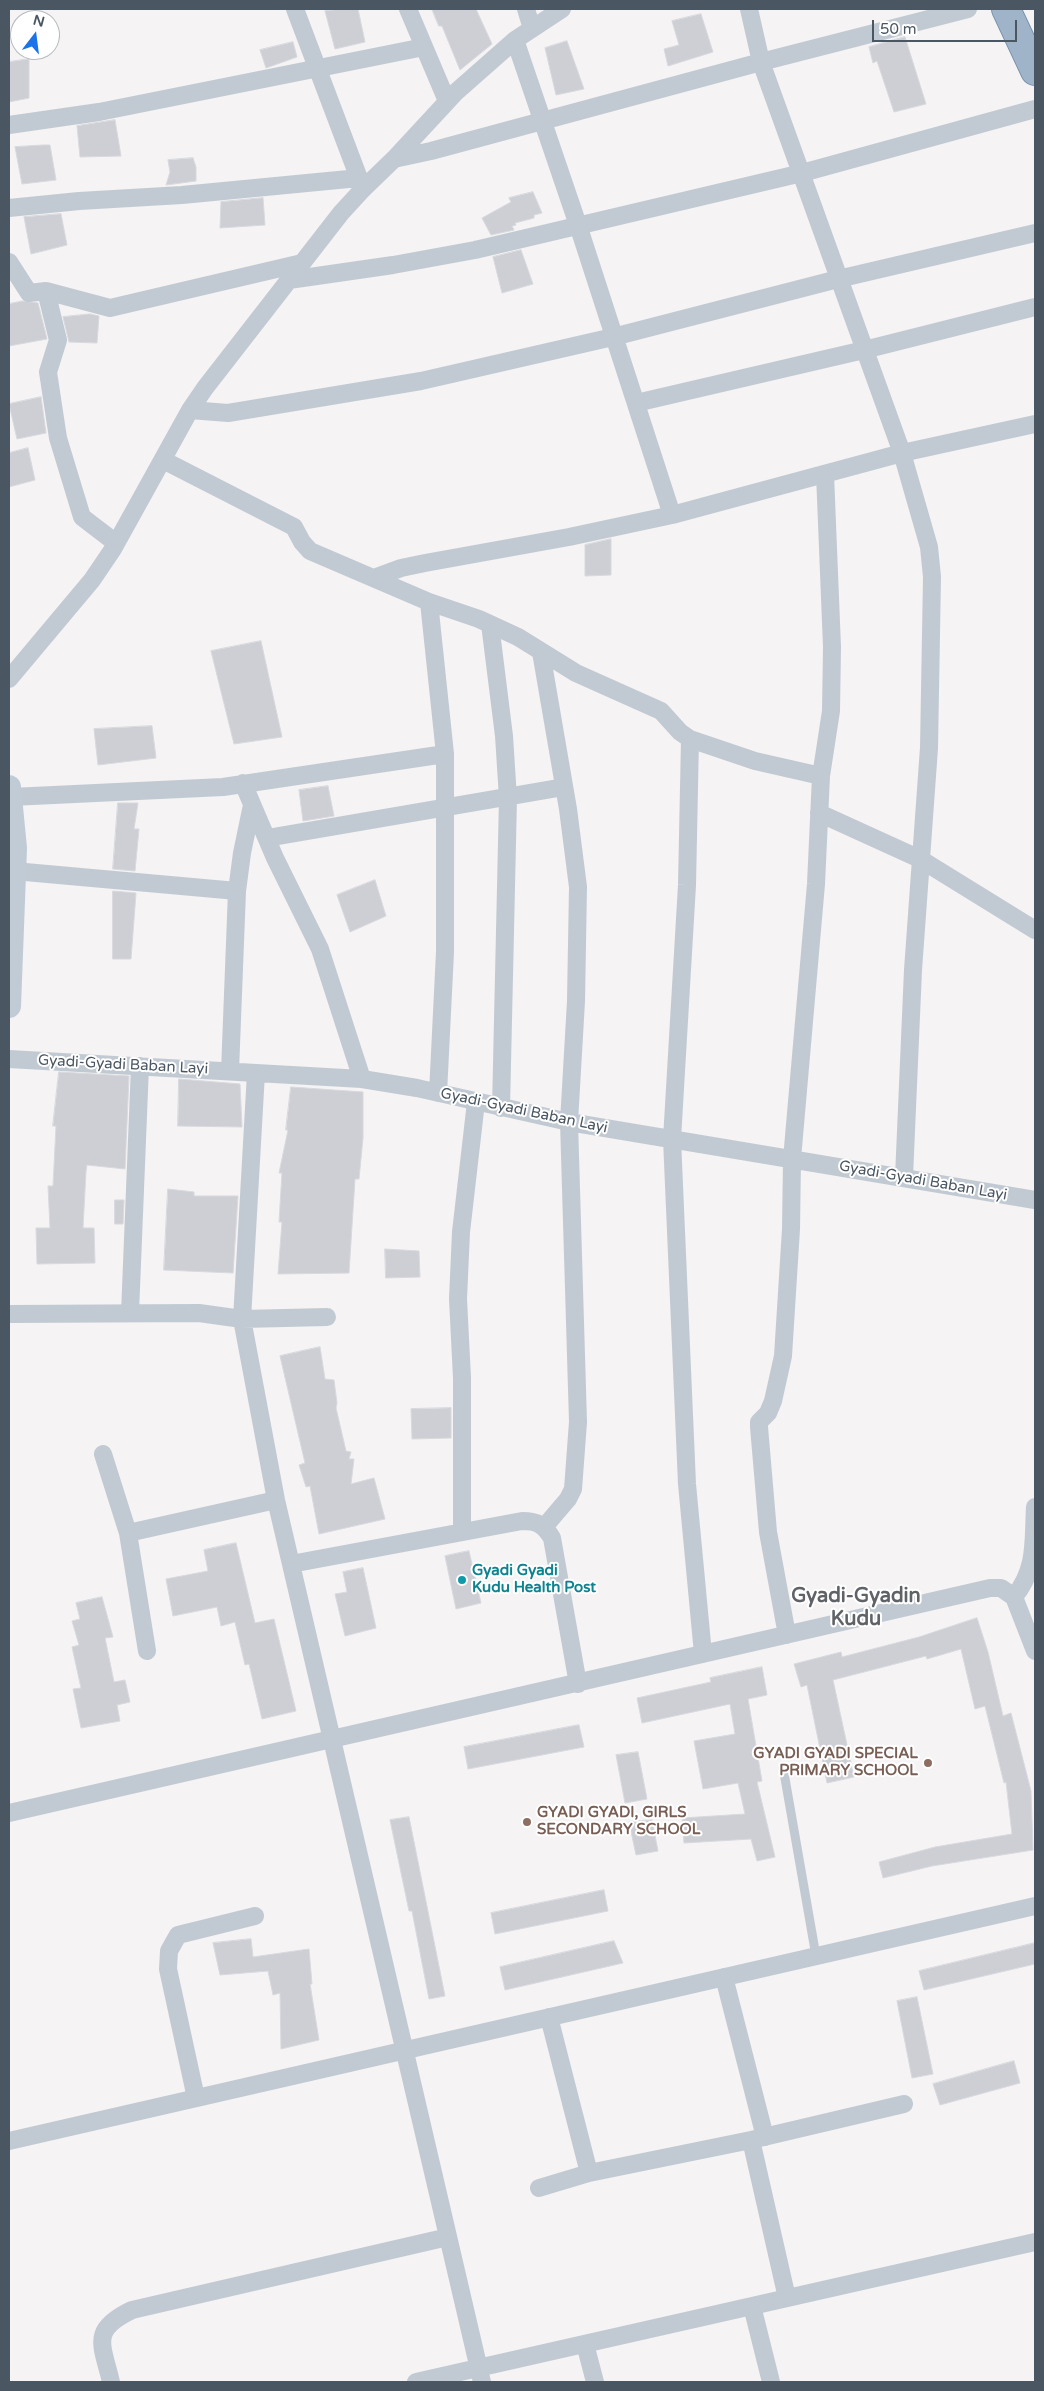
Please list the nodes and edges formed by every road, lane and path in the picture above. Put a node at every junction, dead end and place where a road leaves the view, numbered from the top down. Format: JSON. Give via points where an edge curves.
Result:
{"nodes":[{"id":1,"x":296,"y":9,"type":"edge"},
{"id":2,"x":408,"y":9,"type":"edge"},
{"id":3,"x":526,"y":9,"type":"edge"},
{"id":4,"x":562,"y":9,"type":"edge"},
{"id":5,"x":749,"y":9,"type":"edge"},
{"id":6,"x":968,"y":9,"type":"edge"},
{"id":7,"x":1006,"y":9,"type":"edge"},
{"id":8,"x":532,"y":29,"type":"junction"},
{"id":9,"x":515,"y":40,"type":"junction"},
{"id":10,"x":424,"y":47,"type":"junction"},
{"id":11,"x":761,"y":62,"type":"junction"},
{"id":12,"x":317,"y":68,"type":"junction"},
{"id":13,"x":1035,"y":71,"type":"edge"},
{"id":14,"x":447,"y":101,"type":"junction"},
{"id":15,"x":1035,"y":110,"type":"edge"},
{"id":16,"x":541,"y":121,"type":"junction"},
{"id":17,"x":9,"y":125,"type":"edge"},
{"id":18,"x":394,"y":159,"type":"junction"},
{"id":19,"x":802,"y":173,"type":"junction"},
{"id":20,"x":361,"y":184,"type":"junction"},
{"id":21,"x":9,"y":208,"type":"edge"},
{"id":22,"x":578,"y":226,"type":"junction"},
{"id":23,"x":1035,"y":233,"type":"edge"},
{"id":24,"x":9,"y":262,"type":"edge"},
{"id":25,"x":302,"y":263,"type":"junction"},
{"id":26,"x":838,"y":279,"type":"junction"},
{"id":27,"x":289,"y":280,"type":"junction"},
{"id":28,"x":46,"y":291,"type":"junction"},
{"id":29,"x":1035,"y":307,"type":"edge"},
{"id":30,"x":613,"y":337,"type":"junction"},
{"id":31,"x":864,"y":350,"type":"junction"},
{"id":32,"x":636,"y":402,"type":"junction"},
{"id":33,"x":190,"y":410,"type":"junction"},
{"id":34,"x":1033,"y":429,"type":"edge"},
{"id":35,"x":902,"y":453,"type":"junction"},
{"id":36,"x":163,"y":460,"type":"junction"},
{"id":37,"x":825,"y":474,"type":"junction"},
{"id":38,"x":672,"y":515,"type":"junction"},
{"id":39,"x":116,"y":543,"type":"junction"},
{"id":40,"x":374,"y":578,"type":"junction"},
{"id":41,"x":429,"y":602,"type":"junction"},
{"id":42,"x":490,"y":624,"type":"junction"},
{"id":43,"x":541,"y":652,"type":"junction"},
{"id":44,"x":9,"y":679,"type":"edge"},
{"id":45,"x":690,"y":739,"type":"junction"},
{"id":46,"x":445,"y":754,"type":"junction"},
{"id":47,"x":821,"y":776,"type":"junction"},
{"id":48,"x":243,"y":783,"type":"junction"},
{"id":49,"x":564,"y":787,"type":"junction"},
{"id":50,"x":10,"y":792,"type":"edge"},
{"id":51,"x":508,"y":798,"type":"junction"},
{"id":52,"x":252,"y":805,"type":"junction"},
{"id":53,"x":446,"y":807,"type":"junction"},
{"id":54,"x":819,"y":813,"type":"junction"},
{"id":55,"x":267,"y":838,"type":"junction"},
{"id":56,"x":920,"y":859,"type":"junction"},
{"id":57,"x":14,"y":871,"type":"junction"},
{"id":58,"x":237,"y":891,"type":"junction"},
{"id":59,"x":1035,"y":930,"type":"edge"},
{"id":60,"x":9,"y":1006,"type":"edge"},
{"id":61,"x":9,"y":1058,"type":"edge"},
{"id":62,"x":140,"y":1066,"type":"junction"},
{"id":63,"x":230,"y":1071,"type":"junction"},
{"id":64,"x":256,"y":1073,"type":"junction"},
{"id":65,"x":362,"y":1079,"type":"junction"},
{"id":66,"x":438,"y":1093,"type":"junction"},
{"id":67,"x":476,"y":1102,"type":"junction"},
{"id":68,"x":501,"y":1108,"type":"junction"},
{"id":69,"x":569,"y":1122,"type":"junction"},
{"id":70,"x":672,"y":1139,"type":"junction"},
{"id":71,"x":792,"y":1159,"type":"junction"},
{"id":72,"x":904,"y":1177,"type":"junction"},
{"id":73,"x":1035,"y":1200,"type":"edge"},
{"id":74,"x":130,"y":1313,"type":"junction"},
{"id":75,"x":9,"y":1314,"type":"edge"},
{"id":76,"x":327,"y":1317,"type":"dead end"},
{"id":77,"x":242,"y":1319,"type":"junction"},
{"id":78,"x":103,"y":1454,"type":"dead end"},
{"id":79,"x":276,"y":1500,"type":"junction"},
{"id":80,"x":1035,"y":1507,"type":"edge"},
{"id":81,"x":545,"y":1526,"type":"junction"},
{"id":82,"x":462,"y":1532,"type":"junction"},
{"id":83,"x":128,"y":1533,"type":"junction"},
{"id":84,"x":291,"y":1564,"type":"junction"},
{"id":85,"x":1014,"y":1597,"type":"junction"},
{"id":86,"x":787,"y":1635,"type":"junction"},
{"id":87,"x":147,"y":1651,"type":"dead end"},
{"id":88,"x":1035,"y":1652,"type":"edge"},
{"id":89,"x":703,"y":1654,"type":"junction"},
{"id":90,"x":578,"y":1684,"type":"junction"},
{"id":91,"x":332,"y":1740,"type":"junction"},
{"id":92,"x":783,"y":1767,"type":"dead end"},
{"id":93,"x":9,"y":1813,"type":"edge"},
{"id":94,"x":1035,"y":1906,"type":"edge"},
{"id":95,"x":255,"y":1916,"type":"dead end"},
{"id":96,"x":816,"y":1956,"type":"junction"},
{"id":97,"x":724,"y":1977,"type":"junction"},
{"id":98,"x":549,"y":2017,"type":"junction"},
{"id":99,"x":405,"y":2050,"type":"junction"},
{"id":100,"x":196,"y":2098,"type":"junction"},
{"id":101,"x":904,"y":2104,"type":"dead end"},
{"id":102,"x":758,"y":2138,"type":"junction"},
{"id":103,"x":9,"y":2141,"type":"edge"},
{"id":104,"x":589,"y":2173,"type":"junction"},
{"id":105,"x":540,"y":2188,"type":"dead end"},
{"id":106,"x":448,"y":2237,"type":"junction"},
{"id":107,"x":1035,"y":2242,"type":"edge"},
{"id":108,"x":787,"y":2298,"type":"junction"},
{"id":109,"x":752,"y":2306,"type":"junction"},
{"id":110,"x":585,"y":2344,"type":"junction"},
{"id":111,"x":481,"y":2375,"type":"edge"},
{"id":112,"x":112,"y":2382,"type":"edge"},
{"id":113,"x":416,"y":2382,"type":"edge"},
{"id":114,"x":595,"y":2382,"type":"edge"},
{"id":115,"x":771,"y":2382,"type":"edge"}],
"edges":[{"from":1,"to":12,"type":"street"},
{"from":2,"to":10,"type":"street"},
{"from":3,"to":8,"type":"street"},
{"from":4,"to":8,"type":"street"},
{"from":5,"to":11,"type":"street"},
{"from":6,"to":11,"type":"street"},
{"from":7,"to":13,"type":"highway"},
{"from":8,"to":9,"type":"street"},
{"from":9,"to":14,"type":"street"},
{"from":9,"to":16,"type":"street"},
{"from":10,"to":12,"type":"street"},
{"from":10,"to":14,"type":"street"},
{"from":11,"to":16,"type":"street"},
{"from":11,"to":19,"type":"street"},
{"from":12,"to":17,"type":"street","via":[[100,112]]},
{"from":12,"to":20,"type":"street"},
{"from":14,"to":18,"type":"street"},
{"from":15,"to":19,"type":"street"},
{"from":16,"to":18,"type":"street"},
{"from":16,"to":22,"type":"street"},
{"from":18,"to":20,"type":"street"},
{"from":19,"to":22,"type":"street"},
{"from":19,"to":26,"type":"street"},
{"from":20,"to":21,"type":"street"},
{"from":20,"to":25,"type":"street"},
{"from":22,"to":27,"type":"street","via":[[393,265]]},
{"from":22,"to":30,"type":"street"},
{"from":23,"to":26,"type":"street"},
{"from":24,"to":28,"type":"street","via":[[29,293]]},
{"from":25,"to":27,"type":"street"},
{"from":25,"to":28,"type":"street","via":[[110,308]]},
{"from":26,"to":30,"type":"street"},
{"from":26,"to":31,"type":"street"},
{"from":27,"to":33,"type":"street"},
{"from":28,"to":39,"type":"street","via":[[58,340],[48,372],[58,438],[82,517]]},
{"from":29,"to":31,"type":"street"},
{"from":30,"to":32,"type":"street"},
{"from":30,"to":33,"type":"street","via":[[421,381],[228,413]]},
{"from":31,"to":32,"type":"street"},
{"from":31,"to":35,"type":"street"},
{"from":32,"to":38,"type":"street"},
{"from":33,"to":36,"type":"street"},
{"from":34,"to":35,"type":"street"},
{"from":35,"to":37,"type":"street"},
{"from":35,"to":56,"type":"street","via":[[929,547],[932,577],[929,748]]},
{"from":36,"to":39,"type":"street"},
{"from":36,"to":40,"type":"street","via":[[294,527],[310,551]]},
{"from":37,"to":38,"type":"street"},
{"from":37,"to":47,"type":"street","via":[[832,647],[831,711]]},
{"from":38,"to":40,"type":"street","via":[[401,568]]},
{"from":39,"to":44,"type":"street","via":[[92,580]]},
{"from":40,"to":41,"type":"street"},
{"from":41,"to":42,"type":"street"},
{"from":41,"to":46,"type":"street"},
{"from":42,"to":43,"type":"street"},
{"from":42,"to":51,"type":"street"},
{"from":43,"to":45,"type":"street","via":[[576,673],[661,711]]},
{"from":43,"to":49,"type":"street"},
{"from":45,"to":47,"type":"street","via":[[755,761]]},
{"from":45,"to":70,"type":"street","via":[[687,885]]},
{"from":46,"to":48,"type":"street"},
{"from":46,"to":53,"type":"street"},
{"from":47,"to":54,"type":"street"},
{"from":48,"to":50,"type":"street","via":[[158,791]]},
{"from":48,"to":52,"type":"street"},
{"from":49,"to":51,"type":"street"},
{"from":49,"to":69,"type":"street","via":[[578,887]]},
{"from":50,"to":57,"type":"main road"},
{"from":51,"to":53,"type":"street"},
{"from":51,"to":68,"type":"street"},
{"from":52,"to":55,"type":"street"},
{"from":52,"to":58,"type":"street"},
{"from":53,"to":55,"type":"street"},
{"from":53,"to":66,"type":"street","via":[[445,952]]},
{"from":54,"to":56,"type":"street"},
{"from":54,"to":71,"type":"street","via":[[816,884]]},
{"from":55,"to":65,"type":"street","via":[[320,949]]},
{"from":56,"to":59,"type":"street"},
{"from":56,"to":72,"type":"street"},
{"from":57,"to":58,"type":"street"},
{"from":57,"to":60,"type":"main road"},
{"from":58,"to":63,"type":"street"},
{"from":61,"to":62,"type":"street","name":"Gyadi-Gyadi Baban Layi"},
{"from":62,"to":63,"type":"street","name":"Gyadi-Gyadi Baban Layi"},
{"from":62,"to":74,"type":"street"},
{"from":63,"to":64,"type":"street","name":"Gyadi-Gyadi Baban Layi"},
{"from":64,"to":65,"type":"street","name":"Gyadi-Gyadi Baban Layi"},
{"from":64,"to":77,"type":"street"},
{"from":65,"to":66,"type":"street","name":"Gyadi-Gyadi Baban Layi"},
{"from":66,"to":67,"type":"street","name":"Gyadi-Gyadi Baban Layi"},
{"from":67,"to":68,"type":"street","name":"Gyadi-Gyadi Baban Layi"},
{"from":67,"to":82,"type":"street","via":[[461,1232],[458,1299],[462,1378]]},
{"from":68,"to":69,"type":"street","name":"Gyadi-Gyadi Baban Layi"},
{"from":69,"to":70,"type":"street","name":"Gyadi-Gyadi Baban Layi"},
{"from":69,"to":81,"type":"street","via":[[578,1422],[573,1489]]},
{"from":70,"to":71,"type":"street","name":"Gyadi-Gyadi Baban Layi"},
{"from":70,"to":89,"type":"street","via":[[686,1484]]},
{"from":71,"to":72,"type":"street","name":"Gyadi-Gyadi Baban Layi"},
{"from":71,"to":86,"type":"street","via":[[783,1356],[773,1401],[759,1422],[768,1532]]},
{"from":72,"to":73,"type":"street","name":"Gyadi-Gyadi Baban Layi"},
{"from":74,"to":75,"type":"street"},
{"from":74,"to":77,"type":"street","via":[[199,1313]]},
{"from":76,"to":77,"type":"street"},
{"from":77,"to":79,"type":"street"},
{"from":78,"to":83,"type":"street"},
{"from":79,"to":83,"type":"street"},
{"from":79,"to":84,"type":"street"},
{"from":80,"to":85,"type":"street","via":[[1032,1564],[1025,1583]]},
{"from":81,"to":82,"type":"street","via":[[522,1521]]},
{"from":81,"to":90,"type":"street","via":[[552,1538]]},
{"from":82,"to":84,"type":"street"},
{"from":83,"to":87,"type":"street"},
{"from":84,"to":91,"type":"street"},
{"from":85,"to":86,"type":"street","via":[[1001,1588],[990,1588]]},
{"from":85,"to":88,"type":"street"},
{"from":86,"to":89,"type":"street"},
{"from":89,"to":90,"type":"street"},
{"from":90,"to":91,"type":"street"},
{"from":91,"to":93,"type":"street"},
{"from":91,"to":99,"type":"street"},
{"from":92,"to":96,"type":"lane"},
{"from":94,"to":96,"type":"street"},
{"from":95,"to":100,"type":"street","via":[[178,1935],[169,1951],[168,1969]]},
{"from":96,"to":97,"type":"street"},
{"from":97,"to":98,"type":"street"},
{"from":97,"to":102,"type":"street"},
{"from":98,"to":99,"type":"street"},
{"from":98,"to":104,"type":"street"},
{"from":99,"to":100,"type":"street"},
{"from":99,"to":106,"type":"street"},
{"from":100,"to":103,"type":"street"},
{"from":101,"to":102,"type":"street"},
{"from":102,"to":104,"type":"street"},
{"from":102,"to":108,"type":"street"},
{"from":104,"to":105,"type":"street"},
{"from":106,"to":111,"type":"street"},
{"from":106,"to":112,"type":"street","via":[[132,2310],[114,2318],[105,2329],[102,2342]]},
{"from":107,"to":108,"type":"street"},
{"from":108,"to":109,"type":"street"},
{"from":109,"to":110,"type":"street"},
{"from":109,"to":115,"type":"street"},
{"from":110,"to":111,"type":"street"},
{"from":110,"to":114,"type":"street"},
{"from":111,"to":113,"type":"street"}]}
